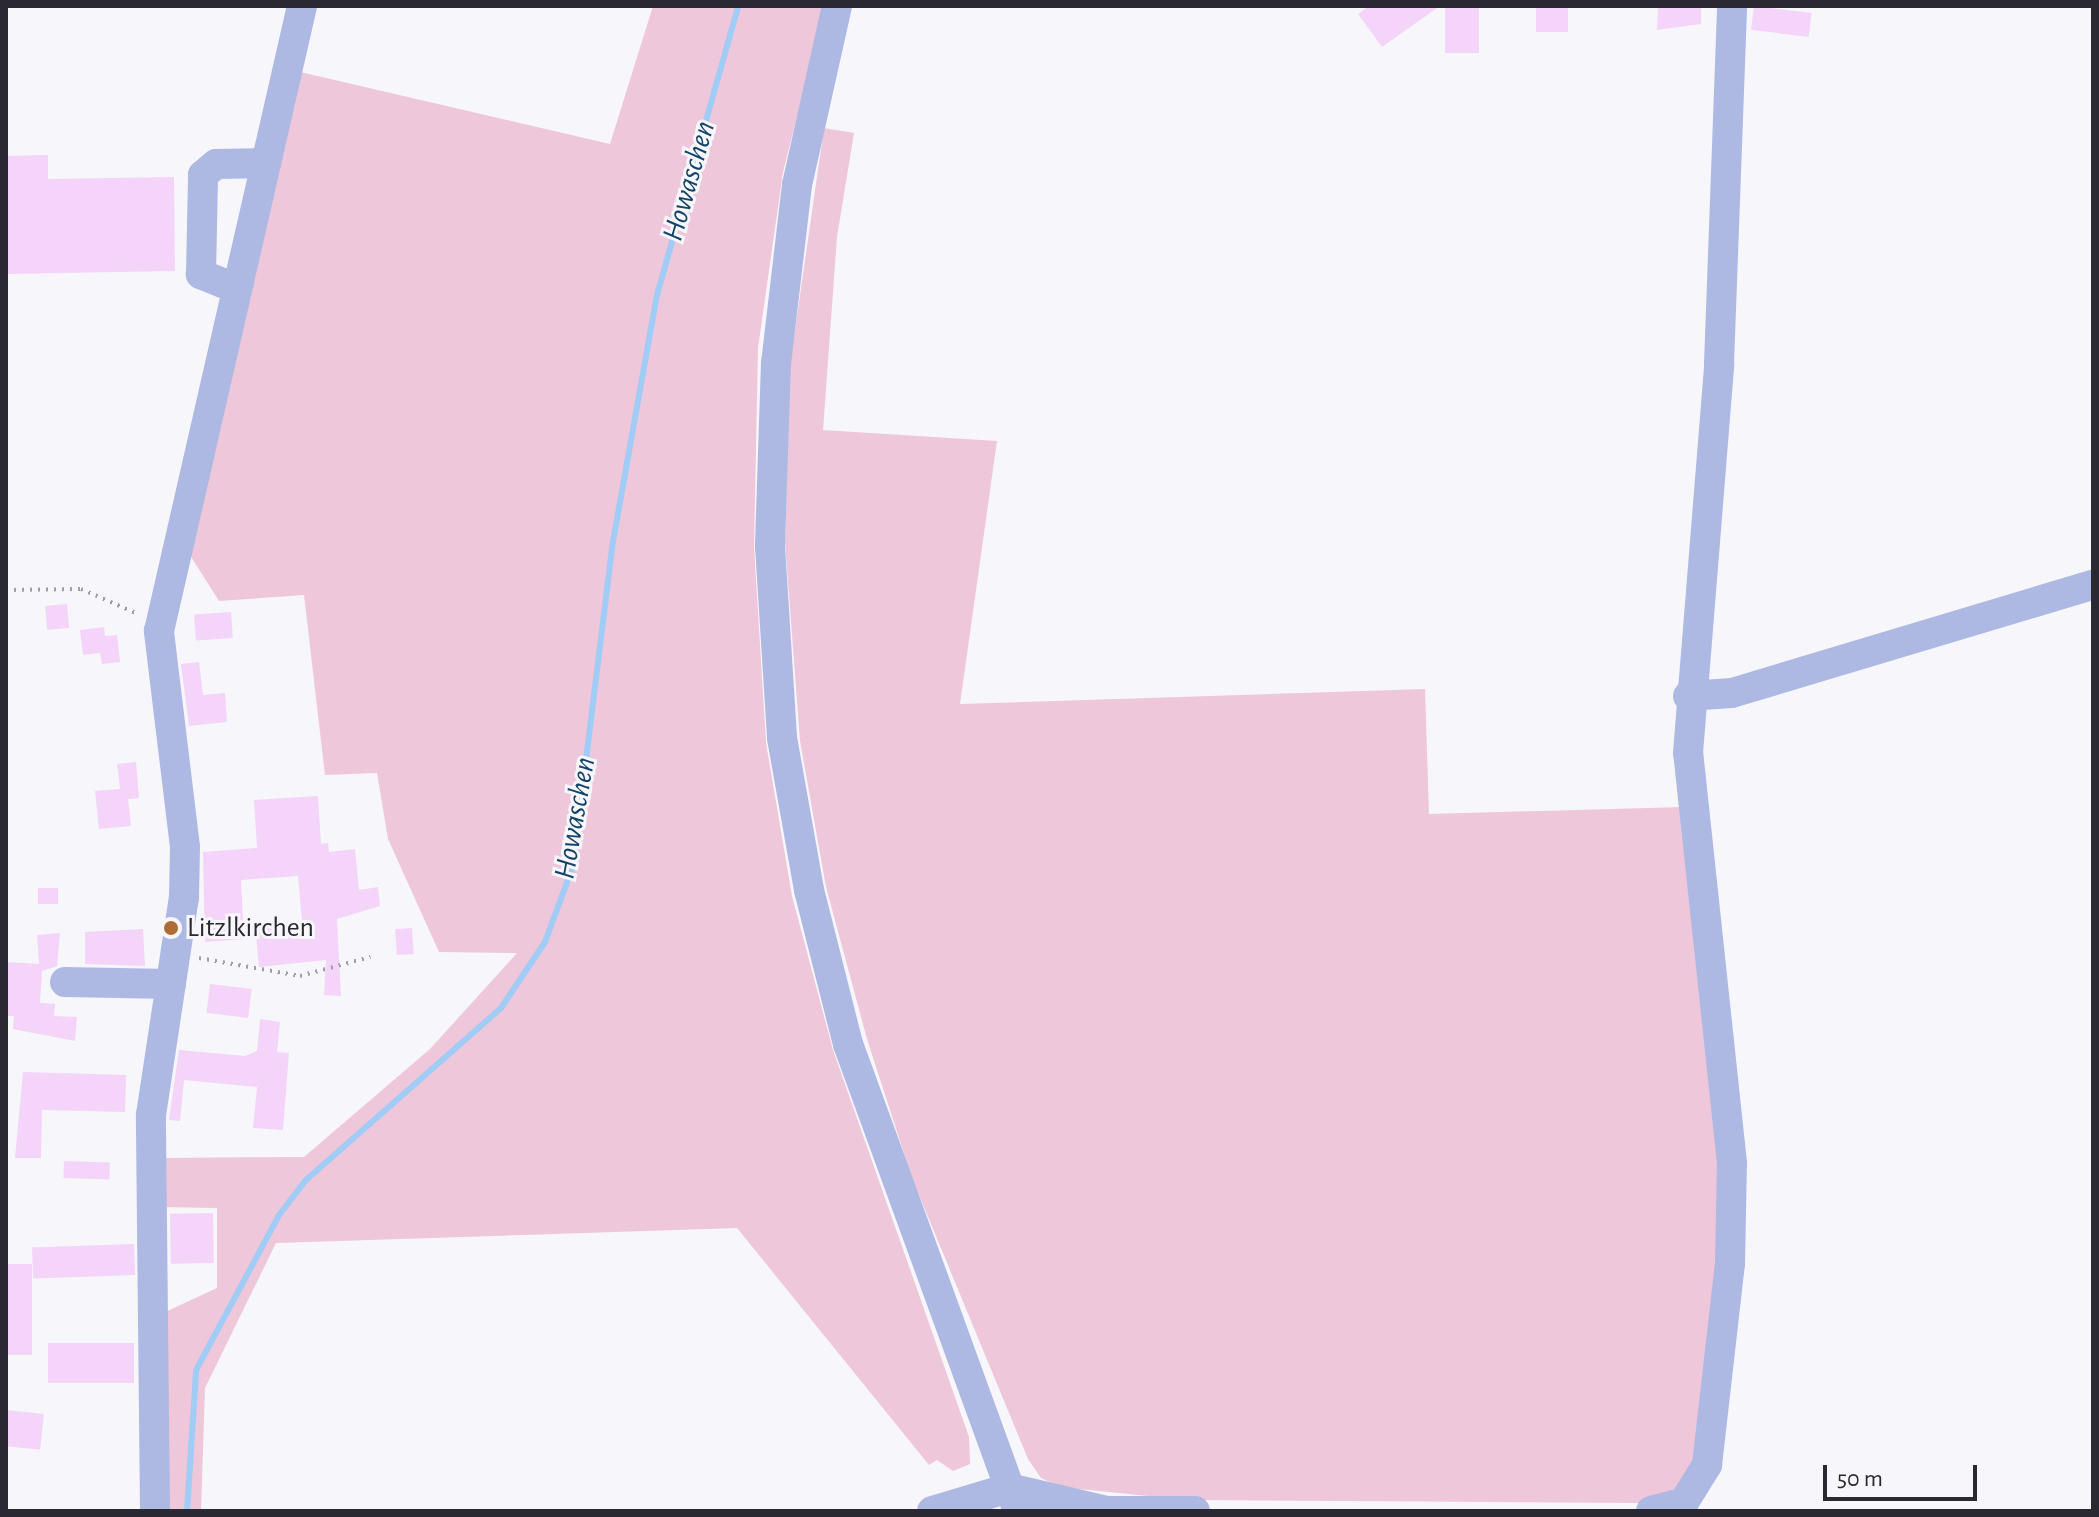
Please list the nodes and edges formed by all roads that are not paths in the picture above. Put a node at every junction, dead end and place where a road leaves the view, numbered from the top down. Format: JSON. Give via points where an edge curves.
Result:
{"nodes":[{"id":1,"x":302,"y":6,"type":"edge"},
{"id":2,"x":837,"y":6,"type":"edge"},
{"id":3,"x":1732,"y":6,"type":"edge"},
{"id":4,"x":266,"y":163,"type":"junction"},
{"id":5,"x":235,"y":288,"type":"junction"},
{"id":6,"x":2093,"y":585,"type":"edge"},
{"id":7,"x":1688,"y":696,"type":"junction"},
{"id":8,"x":65,"y":982,"type":"dead end"},
{"id":9,"x":171,"y":984,"type":"junction"},
{"id":10,"x":1013,"y":1499,"type":"edge"},
{"id":11,"x":1687,"y":1507,"type":"edge"},
{"id":12,"x":155,"y":1511,"type":"edge"},
{"id":13,"x":932,"y":1511,"type":"edge"},
{"id":14,"x":1107,"y":1511,"type":"edge"},
{"id":15,"x":1195,"y":1511,"type":"edge"},
{"id":16,"x":1651,"y":1511,"type":"edge"}],
"edges":[{"from":1,"to":4,"type":"street"},
{"from":2,"to":10,"type":"street","via":[[797,185],[776,363],[770,546],[782,738],[809,890],[848,1044]]},
{"from":3,"to":7,"type":"street","via":[[1719,364]]},
{"from":4,"to":5,"type":"street"},
{"from":4,"to":5,"type":"street","via":[[216,164],[203,175],[201,274]]},
{"from":5,"to":9,"type":"street","via":[[159,631],[183,813]]},
{"from":6,"to":7,"type":"street","via":[[1732,693]]},
{"from":7,"to":11,"type":"street","via":[[1692,805],[1732,1163],[1730,1264],[1707,1465]]},
{"from":8,"to":9,"type":"street"},
{"from":9,"to":12,"type":"street","via":[[149,1153]]},
{"from":10,"to":13,"type":"street"},
{"from":10,"to":14,"type":"street"},
{"from":11,"to":16,"type":"street"},
{"from":14,"to":15,"type":"street"}]}
